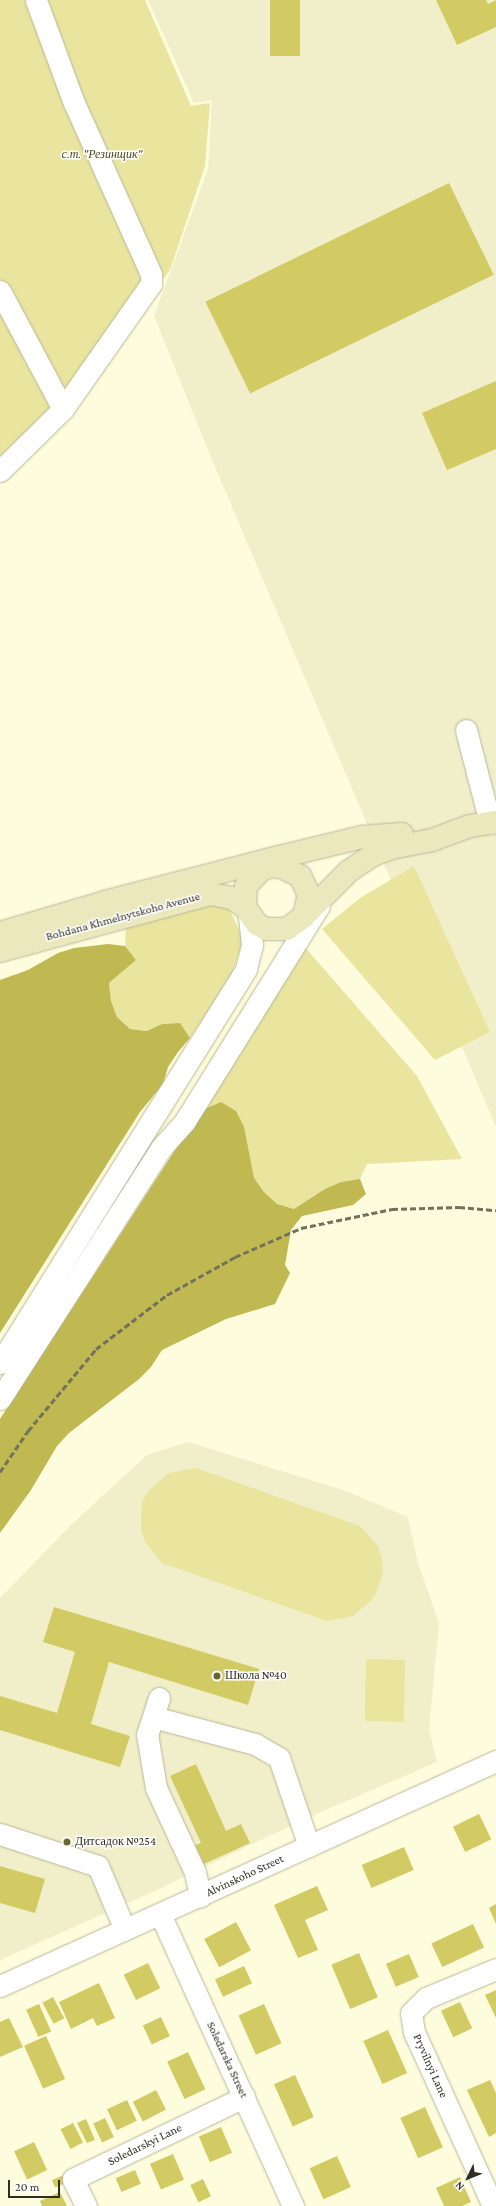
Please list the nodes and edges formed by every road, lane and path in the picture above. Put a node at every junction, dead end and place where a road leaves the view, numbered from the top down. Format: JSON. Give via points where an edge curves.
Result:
{"nodes":[{"id":1,"x":36,"y":0,"type":"edge"},
{"id":2,"x":0,"y":290,"type":"edge"},
{"id":3,"x":63,"y":409,"type":"junction"},
{"id":4,"x":0,"y":471,"type":"edge"},
{"id":5,"x":466,"y":730,"type":"dead end"},
{"id":6,"x":486,"y":824,"type":"edge"},
{"id":7,"x":402,"y":834,"type":"junction"},
{"id":8,"x":235,"y":868,"type":"junction"},
{"id":9,"x":271,"y":868,"type":"junction"},
{"id":10,"x":336,"y":885,"type":"junction"},
{"id":11,"x":247,"y":912,"type":"junction"},
{"id":12,"x":300,"y":920,"type":"junction"},
{"id":13,"x":0,"y":934,"type":"edge"},
{"id":14,"x":0,"y":951,"type":"edge"},
{"id":15,"x":161,"y":1148,"type":"junction"},
{"id":16,"x":0,"y":1363,"type":"edge"},
{"id":17,"x":0,"y":1399,"type":"edge"},
{"id":18,"x":494,"y":1767,"type":"edge"},
{"id":19,"x":0,"y":1834,"type":"edge"},
{"id":20,"x":309,"y":1846,"type":"junction"},
{"id":21,"x":200,"y":1896,"type":"junction"},
{"id":22,"x":160,"y":1914,"type":"junction"},
{"id":23,"x":125,"y":1930,"type":"junction"},
{"id":24,"x":496,"y":1969,"type":"edge"},
{"id":25,"x":0,"y":1986,"type":"edge"},
{"id":26,"x":244,"y":2097,"type":"junction"},
{"id":27,"x":86,"y":2206,"type":"edge"},
{"id":28,"x":293,"y":2206,"type":"edge"},
{"id":29,"x":493,"y":2206,"type":"edge"}],
"edges":[{"from":1,"to":3,"type":"street","via":[[74,103],[151,274],[151,284],[144,295]]},
{"from":2,"to":3,"type":"street"},
{"from":3,"to":4,"type":"street"},
{"from":5,"to":6,"type":"street"},
{"from":6,"to":7,"type":"main road","name":"Bohdana Khmelnytskoho Avenue","via":[[431,827]]},
{"from":6,"to":10,"type":"main road","name":"Bohdana Khmelnytskoho Avenue","via":[[373,855],[349,871]]},
{"from":7,"to":8,"type":"main road","name":"Bohdana Khmelnytskoho Avenue","via":[[362,837]]},
{"from":7,"to":9,"type":"main road","name":"Bohdana Khmelnytskoho Avenue"},
{"from":8,"to":9,"type":"main road","name":"Bohdana Khmelnytskoho Avenue"},
{"from":8,"to":13,"type":"main road","name":"Bohdana Khmelnytskoho Avenue","via":[[105,902]]},
{"from":9,"to":11,"type":"main road","via":[[246,886],[244,896]]},
{"from":9,"to":12,"type":"main road","name":"Bohdana Khmelnytskoho Avenue","via":[[300,876],[306,885],[309,895]]},
{"from":10,"to":12,"type":"main road","name":"Bohdana Khmelnytskoho Avenue"},
{"from":10,"to":15,"type":"street","via":[[319,906],[185,1121]]},
{"from":11,"to":12,"type":"main road","name":"Bohdana Khmelnytskoho Avenue","via":[[266,929],[287,929]]},
{"from":11,"to":14,"type":"main road","name":"Bohdana Khmelnytskoho Avenue","via":[[228,896],[210,894]]},
{"from":11,"to":16,"type":"street","via":[[252,945],[246,969]]},
{"from":12,"to":15,"type":"street","via":[[175,1115]]},
{"from":15,"to":17,"type":"street"},
{"from":18,"to":20,"type":"street","name":"Alvinskoho Street"},
{"from":19,"to":23,"type":"street","via":[[98,1866]]},
{"from":20,"to":21,"type":"street","name":"Alvinskoho Street"},
{"from":20,"to":21,"type":"street","via":[[279,1758],[255,1744],[156,1707],[147,1734],[156,1788],[194,1872]]},
{"from":21,"to":22,"type":"street","name":"Alvinskoho Street"},
{"from":22,"to":23,"type":"street","name":"Alvinskoho Street"},
{"from":22,"to":26,"type":"street","name":"Soledarska Street"},
{"from":23,"to":25,"type":"street","name":"Alvinskoho Street"},
{"from":24,"to":29,"type":"street","name":"Pryvilnyi Lane","via":[[426,1998],[410,2013],[414,2032]]},
{"from":26,"to":27,"type":"street","name":"Soledarskyi Lane","via":[[73,2179]]},
{"from":26,"to":28,"type":"street","name":"Soledarska Street"}]}
